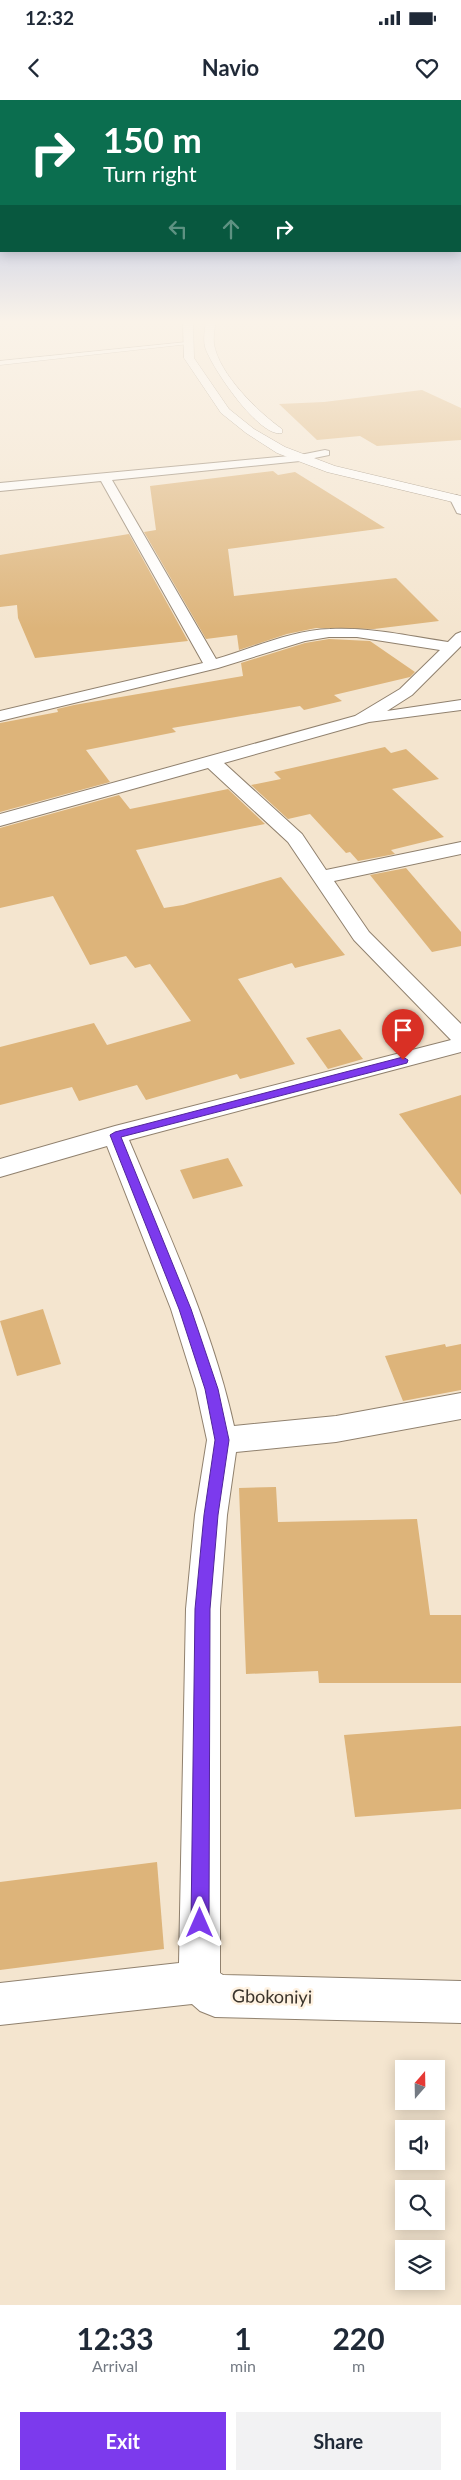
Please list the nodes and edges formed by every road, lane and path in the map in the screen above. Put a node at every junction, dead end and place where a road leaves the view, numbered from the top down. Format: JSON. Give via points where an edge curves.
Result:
{"nodes":[{"id":1,"x":240,"y":423,"type":"edge"},
{"id":2,"x":268,"y":423,"type":"edge"},
{"id":3,"x":292,"y":437,"type":"dead end"},
{"id":4,"x":308,"y":445,"type":"dead end"},
{"id":5,"x":325,"y":453,"type":"junction"},
{"id":6,"x":300,"y":458,"type":"junction"},
{"id":7,"x":417,"y":477,"type":"dead end"},
{"id":8,"x":105,"y":478,"type":"junction"},
{"id":9,"x":0,"y":487,"type":"edge"},
{"id":10,"x":459,"y":503,"type":"edge"},
{"id":11,"x":456,"y":642,"type":"edge"},
{"id":12,"x":212,"y":665,"type":"junction"},
{"id":13,"x":461,"y":705,"type":"edge"},
{"id":14,"x":0,"y":716,"type":"edge"},
{"id":15,"x":361,"y":720,"type":"junction"},
{"id":16,"x":212,"y":762,"type":"junction"},
{"id":17,"x":0,"y":820,"type":"edge"},
{"id":18,"x":461,"y":848,"type":"edge"},
{"id":19,"x":322,"y":877,"type":"junction"},
{"id":20,"x":461,"y":1037,"type":"edge"},
{"id":21,"x":461,"y":1046,"type":"edge"},
{"id":22,"x":115,"y":1135,"type":"junction"},
{"id":23,"x":0,"y":1168,"type":"edge"},
{"id":24,"x":461,"y":1406,"type":"edge"},
{"id":25,"x":222,"y":1440,"type":"junction"},
{"id":26,"x":200,"y":1982,"type":"junction"},
{"id":27,"x":461,"y":2002,"type":"edge"},
{"id":28,"x":0,"y":2004,"type":"edge"}],
"edges":[{"from":1,"to":6,"type":"main road"},
{"from":2,"to":3,"type":"main road"},
{"from":4,"to":5,"type":"main road"},
{"from":5,"to":6,"type":"street"},
{"from":5,"to":7,"type":"main road"},
{"from":6,"to":8,"type":"street"},
{"from":6,"to":10,"type":"main road"},
{"from":8,"to":9,"type":"street"},
{"from":8,"to":12,"type":"street"},
{"from":11,"to":12,"type":"street","via":[[329,633],[303,637]]},
{"from":11,"to":15,"type":"street","via":[[406,692]]},
{"from":12,"to":14,"type":"street"},
{"from":13,"to":15,"type":"street"},
{"from":15,"to":16,"type":"street"},
{"from":16,"to":17,"type":"street"},
{"from":16,"to":19,"type":"street","via":[[295,838]]},
{"from":18,"to":19,"type":"street"},
{"from":19,"to":20,"type":"street","via":[[361,936]]},
{"from":21,"to":22,"type":"street"},
{"from":22,"to":23,"type":"street"},
{"from":22,"to":25,"type":"street","via":[[185,1309],[211,1389]]},
{"from":24,"to":25,"type":"street","via":[[336,1429]]},
{"from":25,"to":26,"type":"street","via":[[211,1515],[203,1609]]},
{"from":26,"to":27,"type":"street","name":"Gbokoniyi","via":[[215,1996]]},
{"from":26,"to":28,"type":"street"}]}
